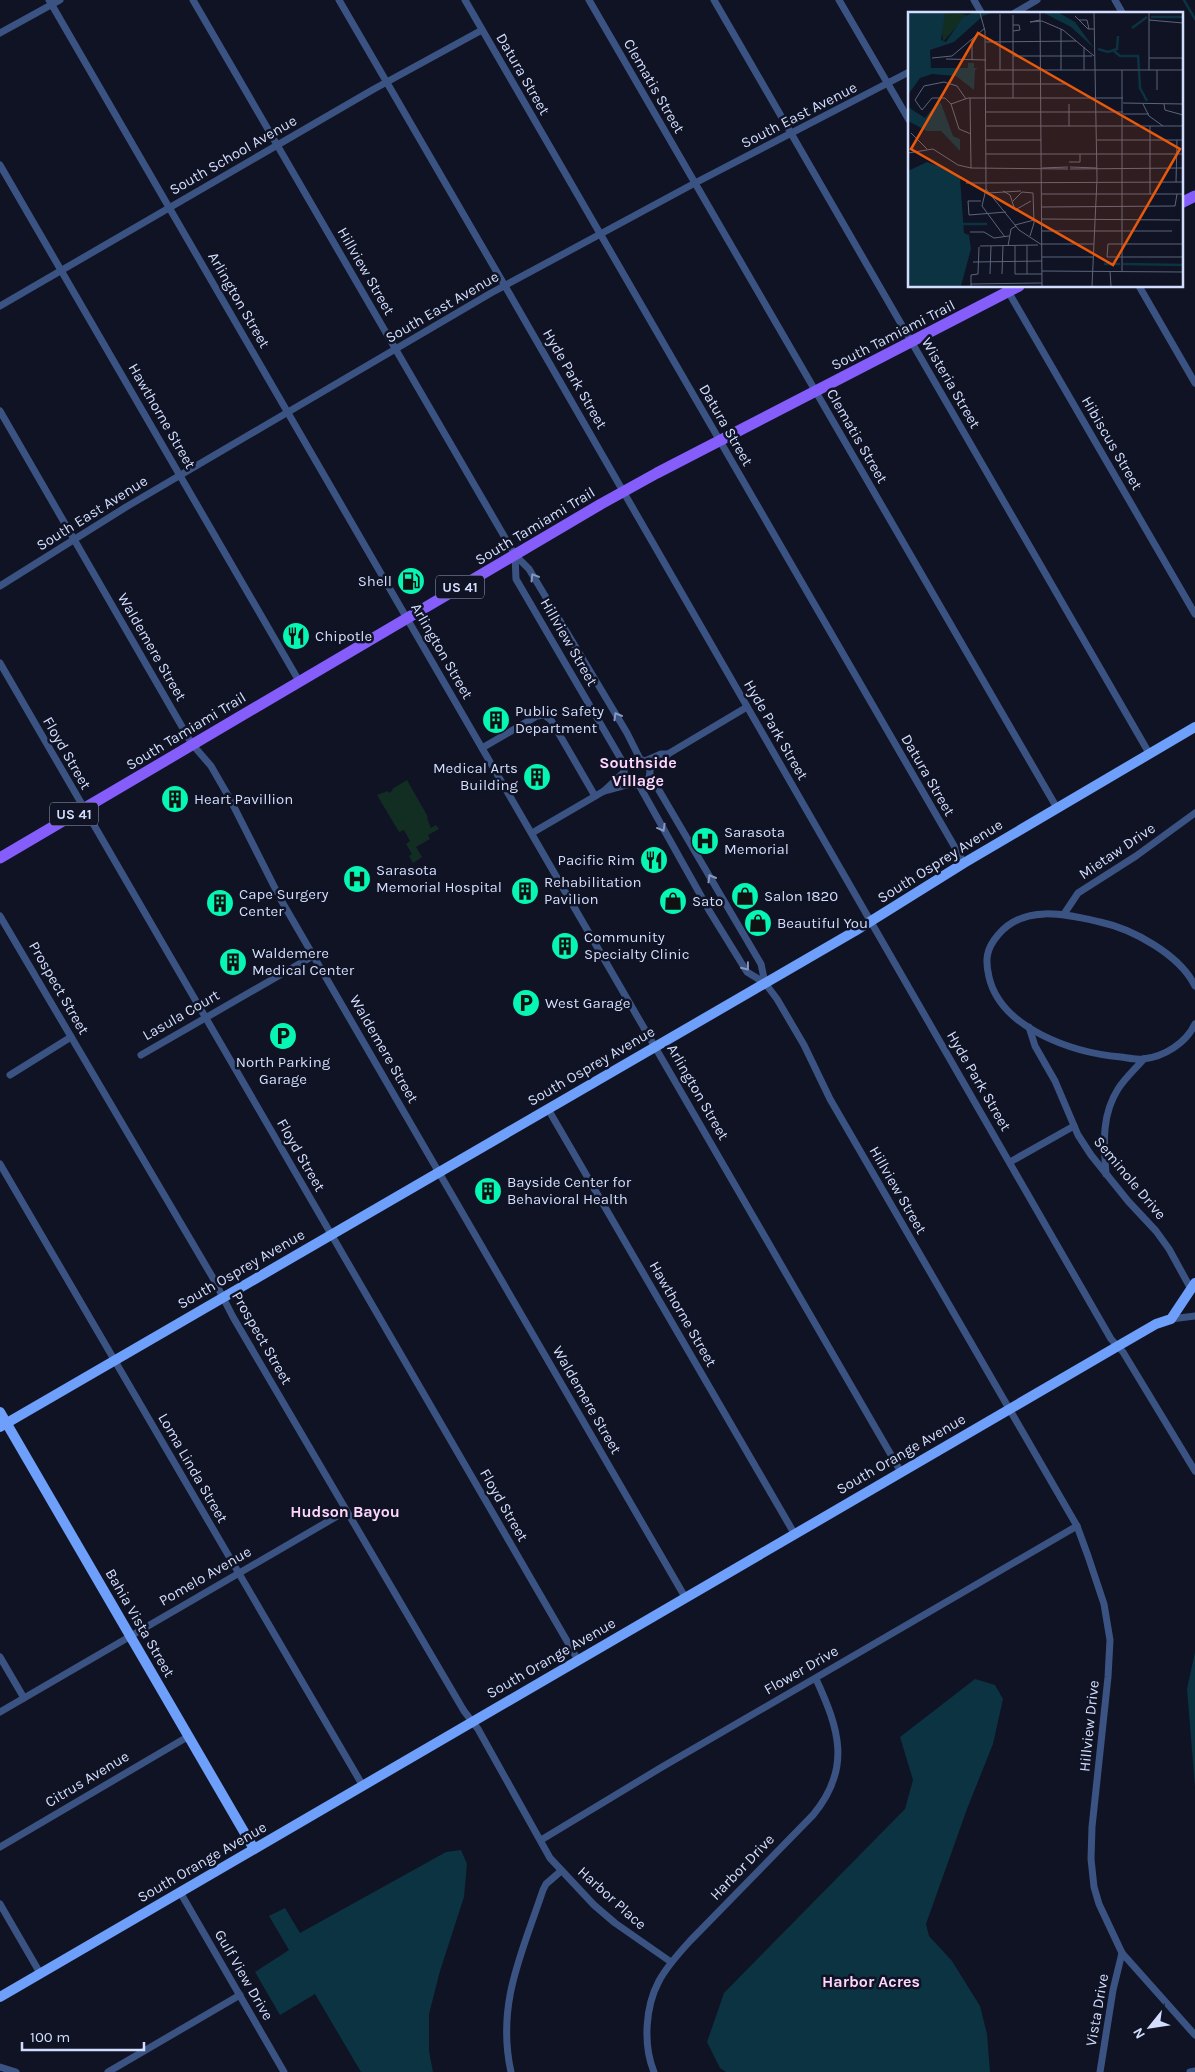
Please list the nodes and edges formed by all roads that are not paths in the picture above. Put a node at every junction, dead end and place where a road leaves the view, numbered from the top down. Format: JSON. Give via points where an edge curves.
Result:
{"nodes":[{"id":1,"x":60,"y":0,"type":"edge"},
{"id":2,"x":193,"y":0,"type":"edge"},
{"id":3,"x":339,"y":0,"type":"edge"},
{"id":4,"x":465,"y":0,"type":"edge"},
{"id":5,"x":589,"y":0,"type":"edge"},
{"id":6,"x":714,"y":0,"type":"edge"},
{"id":7,"x":839,"y":0,"type":"edge"},
{"id":8,"x":974,"y":0,"type":"edge"},
{"id":9,"x":1037,"y":0,"type":"edge"},
{"id":10,"x":1115,"y":0,"type":"edge"},
{"id":11,"x":50,"y":2,"type":"edge"},
{"id":12,"x":981,"y":12,"type":"edge"},
{"id":13,"x":1016,"y":12,"type":"edge"},
{"id":14,"x":1122,"y":12,"type":"edge"},
{"id":15,"x":482,"y":30,"type":"junction"},
{"id":16,"x":0,"y":33,"type":"edge"},
{"id":17,"x":908,"y":73,"type":"edge"},
{"id":18,"x":387,"y":83,"type":"junction"},
{"id":19,"x":888,"y":84,"type":"junction"},
{"id":20,"x":908,"y":118,"type":"edge"},
{"id":21,"x":792,"y":134,"type":"junction"},
{"id":22,"x":277,"y":146,"type":"junction"},
{"id":23,"x":0,"y":165,"type":"edge"},
{"id":24,"x":695,"y":183,"type":"junction"},
{"id":25,"x":1195,"y":196,"type":"edge"},
{"id":26,"x":1182,"y":202,"type":"edge"},
{"id":27,"x":170,"y":208,"type":"junction"},
{"id":28,"x":601,"y":235,"type":"junction"},
{"id":29,"x":61,"y":270,"type":"junction"},
{"id":30,"x":505,"y":286,"type":"junction"},
{"id":31,"x":1011,"y":288,"type":"edge"},
{"id":32,"x":1140,"y":288,"type":"edge"},
{"id":33,"x":0,"y":306,"type":"edge"},
{"id":34,"x":912,"y":342,"type":"junction"},
{"id":35,"x":396,"y":350,"type":"junction"},
{"id":36,"x":1195,"y":383,"type":"edge"},
{"id":37,"x":816,"y":391,"type":"junction"},
{"id":38,"x":0,"y":411,"type":"edge"},
{"id":39,"x":288,"y":412,"type":"junction"},
{"id":40,"x":719,"y":441,"type":"junction"},
{"id":41,"x":180,"y":475,"type":"junction"},
{"id":42,"x":624,"y":491,"type":"junction"},
{"id":43,"x":74,"y":540,"type":"junction"},
{"id":44,"x":515,"y":555,"type":"junction"},
{"id":45,"x":0,"y":586,"type":"edge"},
{"id":46,"x":1195,"y":614,"type":"edge"},
{"id":47,"x":407,"y":618,"type":"junction"},
{"id":48,"x":0,"y":663,"type":"edge"},
{"id":49,"x":299,"y":681,"type":"junction"},
{"id":50,"x":747,"y":707,"type":"junction"},
{"id":51,"x":1195,"y":727,"type":"edge"},
{"id":52,"x":192,"y":744,"type":"junction"},
{"id":53,"x":482,"y":748,"type":"junction"},
{"id":54,"x":1149,"y":753,"type":"junction"},
{"id":55,"x":668,"y":754,"type":"junction"},
{"id":56,"x":643,"y":760,"type":"junction"},
{"id":57,"x":624,"y":770,"type":"junction"},
{"id":58,"x":650,"y":772,"type":"junction"},
{"id":59,"x":630,"y":784,"type":"junction"},
{"id":60,"x":639,"y":785,"type":"junction"},
{"id":61,"x":604,"y":791,"type":"junction"},
{"id":62,"x":595,"y":796,"type":"junction"},
{"id":63,"x":1057,"y":808,"type":"junction"},
{"id":64,"x":83,"y":809,"type":"junction"},
{"id":65,"x":1194,"y":815,"type":"edge"},
{"id":66,"x":532,"y":833,"type":"junction"},
{"id":67,"x":0,"y":858,"type":"edge"},
{"id":68,"x":964,"y":863,"type":"junction"},
{"id":69,"x":1064,"y":914,"type":"junction"},
{"id":70,"x":0,"y":916,"type":"edge"},
{"id":71,"x":870,"y":922,"type":"junction"},
{"id":72,"x":313,"y":956,"type":"junction"},
{"id":73,"x":765,"y":983,"type":"junction"},
{"id":74,"x":1195,"y":986,"type":"edge"},
{"id":75,"x":205,"y":1018,"type":"junction"},
{"id":76,"x":1195,"y":1024,"type":"edge"},
{"id":77,"x":1028,"y":1027,"type":"junction"},
{"id":78,"x":71,"y":1037,"type":"junction"},
{"id":79,"x":655,"y":1046,"type":"junction"},
{"id":80,"x":141,"y":1055,"type":"dead end"},
{"id":81,"x":1144,"y":1059,"type":"junction"},
{"id":82,"x":10,"y":1075,"type":"dead end"},
{"id":83,"x":548,"y":1109,"type":"junction"},
{"id":84,"x":1074,"y":1126,"type":"junction"},
{"id":85,"x":1010,"y":1162,"type":"junction"},
{"id":86,"x":0,"y":1164,"type":"edge"},
{"id":87,"x":439,"y":1172,"type":"junction"},
{"id":88,"x":1106,"y":1174,"type":"junction"},
{"id":89,"x":330,"y":1234,"type":"junction"},
{"id":90,"x":1193,"y":1286,"type":"edge"},
{"id":91,"x":223,"y":1297,"type":"junction"},
{"id":92,"x":1195,"y":1316,"type":"edge"},
{"id":93,"x":1171,"y":1319,"type":"junction"},
{"id":94,"x":1118,"y":1346,"type":"junction"},
{"id":95,"x":115,"y":1360,"type":"junction"},
{"id":96,"x":1009,"y":1409,"type":"junction"},
{"id":97,"x":0,"y":1412,"type":"edge"},
{"id":98,"x":3,"y":1425,"type":"edge"},
{"id":99,"x":1195,"y":1471,"type":"edge"},
{"id":100,"x":902,"y":1472,"type":"junction"},
{"id":101,"x":346,"y":1511,"type":"junction"},
{"id":102,"x":1077,"y":1526,"type":"junction"},
{"id":103,"x":794,"y":1534,"type":"junction"},
{"id":104,"x":238,"y":1573,"type":"junction"},
{"id":105,"x":685,"y":1597,"type":"junction"},
{"id":106,"x":130,"y":1635,"type":"junction"},
{"id":107,"x":0,"y":1657,"type":"edge"},
{"id":108,"x":578,"y":1660,"type":"junction"},
{"id":109,"x":816,"y":1679,"type":"junction"},
{"id":110,"x":24,"y":1698,"type":"junction"},
{"id":111,"x":0,"y":1712,"type":"edge"},
{"id":112,"x":472,"y":1722,"type":"junction"},
{"id":113,"x":189,"y":1736,"type":"junction"},
{"id":114,"x":363,"y":1786,"type":"junction"},
{"id":115,"x":541,"y":1840,"type":"junction"},
{"id":116,"x":0,"y":1847,"type":"edge"},
{"id":117,"x":254,"y":1849,"type":"junction"},
{"id":118,"x":561,"y":1871,"type":"junction"},
{"id":119,"x":180,"y":1892,"type":"junction"},
{"id":120,"x":0,"y":1904,"type":"edge"},
{"id":121,"x":1122,"y":1953,"type":"junction"},
{"id":122,"x":671,"y":1962,"type":"junction"},
{"id":123,"x":40,"y":1973,"type":"junction"},
{"id":124,"x":240,"y":1995,"type":"junction"},
{"id":125,"x":0,"y":1997,"type":"edge"},
{"id":126,"x":1195,"y":2035,"type":"edge"},
{"id":127,"x":0,"y":2067,"type":"edge"},
{"id":128,"x":1195,"y":2071,"type":"edge"},
{"id":129,"x":16,"y":2072,"type":"edge"},
{"id":130,"x":108,"y":2072,"type":"edge"},
{"id":131,"x":284,"y":2072,"type":"edge"},
{"id":132,"x":511,"y":2072,"type":"edge"},
{"id":133,"x":654,"y":2072,"type":"edge"},
{"id":134,"x":1100,"y":2072,"type":"edge"},
{"id":135,"x":1190,"y":2072,"type":"edge"}],
"edges":[{"from":1,"to":11,"type":"street"},
{"from":2,"to":22,"type":"street","name":"Hillview Street"},
{"from":3,"to":18,"type":"street","name":"Hyde Park Street"},
{"from":4,"to":15,"type":"street","name":"Datura Street"},
{"from":5,"to":24,"type":"street","name":"Clematis Street"},
{"from":6,"to":21,"type":"street","name":"Wisteria Street"},
{"from":7,"to":19,"type":"street"},
{"from":8,"to":12,"type":"street"},
{"from":9,"to":13,"type":"street"},
{"from":10,"to":14,"type":"street"},
{"from":11,"to":16,"type":"street"},
{"from":11,"to":27,"type":"street","name":"Arlington Street"},
{"from":15,"to":18,"type":"street","name":"South School Avenue"},
{"from":15,"to":28,"type":"street","name":"Datura Street"},
{"from":17,"to":19,"type":"street","name":"South East Avenue"},
{"from":18,"to":22,"type":"street","name":"South School Avenue"},
{"from":18,"to":30,"type":"street","name":"Hyde Park Street"},
{"from":19,"to":20,"type":"street"},
{"from":19,"to":21,"type":"street","name":"South East Avenue"},
{"from":21,"to":24,"type":"street","name":"South East Avenue"},
{"from":21,"to":34,"type":"street","name":"Wisteria Street"},
{"from":22,"to":27,"type":"street","name":"South School Avenue"},
{"from":22,"to":35,"type":"street","name":"Hillview Street"},
{"from":23,"to":29,"type":"street","name":"Hawthorne Street"},
{"from":24,"to":28,"type":"street","name":"South East Avenue"},
{"from":24,"to":37,"type":"street","name":"Clematis Street"},
{"from":25,"to":26,"type":"main road"},
{"from":27,"to":29,"type":"street","name":"South School Avenue"},
{"from":27,"to":39,"type":"street","name":"Arlington Street"},
{"from":28,"to":30,"type":"street","name":"South East Avenue"},
{"from":28,"to":40,"type":"street","name":"Datura Street"},
{"from":29,"to":33,"type":"street","name":"South School Avenue"},
{"from":29,"to":41,"type":"street","name":"Hawthorne Street"},
{"from":30,"to":35,"type":"street","name":"South East Avenue"},
{"from":30,"to":42,"type":"street","name":"Hyde Park Street"},
{"from":31,"to":34,"type":"main road","name":"South Tamiami Trail"},
{"from":31,"to":46,"type":"street","name":"Hibiscus Street"},
{"from":32,"to":36,"type":"street"},
{"from":34,"to":37,"type":"main road","name":"South Tamiami Trail"},
{"from":34,"to":54,"type":"street","name":"Wisteria Street"},
{"from":35,"to":39,"type":"street","name":"South East Avenue"},
{"from":35,"to":44,"type":"street","name":"Hillview Street"},
{"from":37,"to":40,"type":"main road","name":"South Tamiami Trail"},
{"from":37,"to":63,"type":"street","name":"Clematis Street"},
{"from":38,"to":43,"type":"street","name":"Waldemere Street"},
{"from":39,"to":41,"type":"street","name":"South East Avenue"},
{"from":39,"to":47,"type":"street","name":"Arlington Street"},
{"from":40,"to":42,"type":"main road","name":"South Tamiami Trail","number":"US 41"},
{"from":40,"to":68,"type":"street","name":"Datura Street"},
{"from":41,"to":43,"type":"street","name":"South East Avenue"},
{"from":41,"to":49,"type":"street","name":"Hawthorne Street"},
{"from":42,"to":44,"type":"main road","name":"South Tamiami Trail","number":"US 41"},
{"from":42,"to":50,"type":"street","name":"Hyde Park Street"},
{"from":43,"to":45,"type":"street","name":"South East Avenue"},
{"from":43,"to":52,"type":"street","name":"Waldemere Street"},
{"from":44,"to":47,"type":"main road","name":"South Tamiami Trail","number":"US 41"},
{"from":56,"to":44,"type":"street","name":"Hillview Street","one_way":true,"via":[[529,569]]},
{"from":44,"to":57,"type":"street","name":"Hillview Street","via":[[516,579]]},
{"from":47,"to":49,"type":"main road","name":"South Tamiami Trail","number":"US 41"},
{"from":47,"to":53,"type":"street","name":"Arlington Street"},
{"from":48,"to":64,"type":"street","name":"Floyd Street"},
{"from":49,"to":52,"type":"main road","name":"South Tamiami Trail","number":"US 41"},
{"from":50,"to":55,"type":"street"},
{"from":50,"to":71,"type":"street","name":"Hyde Park Street"},
{"from":51,"to":54,"type":"street","name":"South Osprey Avenue"},
{"from":52,"to":64,"type":"main road","name":"South Tamiami Trail","number":"US 41"},
{"from":52,"to":72,"type":"street","name":"Waldemere Street","via":[[211,766],[230,799]]},
{"from":53,"to":62,"type":"street","via":[[544,715],[551,720]]},
{"from":53,"to":66,"type":"street","name":"Arlington Street"},
{"from":54,"to":63,"type":"street","name":"South Osprey Avenue"},
{"from":55,"to":56,"type":"street"},
{"from":55,"to":58,"type":"street"},
{"from":56,"to":57,"type":"street","via":[[631,760]]},
{"from":56,"to":58,"type":"street"},
{"from":57,"to":59,"type":"street","via":[[625,779]]},
{"from":57,"to":61,"type":"street"},
{"from":58,"to":60,"type":"street","via":[[644,784]]},
{"from":73,"to":58,"type":"street","name":"Hillview Street","one_way":true,"via":[[761,964]]},
{"from":59,"to":60,"type":"street"},
{"from":59,"to":61,"type":"street"},
{"from":60,"to":73,"type":"street","name":"Hillview Street","one_way":true,"via":[[747,972]]},
{"from":61,"to":62,"type":"street"},
{"from":62,"to":66,"type":"street"},
{"from":63,"to":68,"type":"street","name":"South Osprey Avenue"},
{"from":64,"to":67,"type":"main road","name":"South Tamiami Trail","number":"US 41"},
{"from":64,"to":75,"type":"street","name":"Floyd Street"},
{"from":65,"to":69,"type":"street","name":"Mietaw Drive","via":[[1078,893]]},
{"from":66,"to":79,"type":"street","name":"Arlington Street"},
{"from":68,"to":71,"type":"street","name":"South Osprey Avenue"},
{"from":69,"to":74,"type":"street","via":[[1116,926],[1146,941],[1185,970]]},
{"from":69,"to":77,"type":"street","via":[[1032,914],[1011,922],[986,954],[994,992]]},
{"from":70,"to":78,"type":"street","name":"Prospect Street"},
{"from":71,"to":73,"type":"street","name":"South Osprey Avenue"},
{"from":71,"to":85,"type":"street","name":"Hyde Park Street"},
{"from":72,"to":75,"type":"street","name":"Lasula Court"},
{"from":72,"to":87,"type":"street","name":"Waldemere Street"},
{"from":73,"to":79,"type":"street","name":"South Osprey Avenue"},
{"from":73,"to":96,"type":"street","name":"Hillview Street","via":[[804,1045],[830,1099]]},
{"from":75,"to":80,"type":"street","name":"Lasula Court"},
{"from":75,"to":89,"type":"street","name":"Floyd Street"},
{"from":76,"to":81,"type":"street","via":[[1175,1047]]},
{"from":77,"to":81,"type":"street","via":[[1079,1050]]},
{"from":77,"to":84,"type":"street","name":"Seminole Drive"},
{"from":78,"to":82,"type":"street"},
{"from":78,"to":91,"type":"street","name":"Prospect Street"},
{"from":79,"to":83,"type":"street","name":"South Osprey Avenue"},
{"from":79,"to":100,"type":"street","name":"Arlington Street"},
{"from":81,"to":88,"type":"street","via":[[1118,1090],[1109,1108],[1104,1133]]},
{"from":83,"to":87,"type":"street","name":"South Osprey Avenue"},
{"from":83,"to":103,"type":"street","name":"Hawthorne Street"},
{"from":84,"to":85,"type":"street"},
{"from":84,"to":88,"type":"street","name":"Seminole Drive"},
{"from":85,"to":94,"type":"street","name":"Hyde Park Street"},
{"from":86,"to":95,"type":"street","name":"Loma Linda Street"},
{"from":87,"to":89,"type":"street","name":"South Osprey Avenue"},
{"from":87,"to":105,"type":"street","name":"Waldemere Street"},
{"from":88,"to":90,"type":"street","name":"Seminole Drive","via":[[1156,1231]]},
{"from":89,"to":91,"type":"street","name":"South Osprey Avenue"},
{"from":89,"to":108,"type":"street","name":"Floyd Street"},
{"from":90,"to":93,"type":"street"},
{"from":91,"to":95,"type":"street","name":"South Osprey Avenue"},
{"from":91,"to":101,"type":"street","name":"Prospect Street"},
{"from":92,"to":93,"type":"street"},
{"from":93,"to":94,"type":"street","name":"South Orange Avenue"},
{"from":94,"to":96,"type":"street","name":"South Orange Avenue"},
{"from":94,"to":99,"type":"street","name":"Hyde Park Street"},
{"from":95,"to":98,"type":"street","name":"South Osprey Avenue"},
{"from":95,"to":104,"type":"street","name":"Loma Linda Street"},
{"from":96,"to":100,"type":"street","name":"South Orange Avenue"},
{"from":96,"to":102,"type":"street","name":"Hillview Drive"},
{"from":97,"to":98,"type":"street","name":"Bahia Vista Street"},
{"from":98,"to":106,"type":"street","name":"Bahia Vista Street"},
{"from":100,"to":103,"type":"street","name":"South Orange Avenue"},
{"from":101,"to":104,"type":"street","name":"Pomelo Avenue"},
{"from":101,"to":112,"type":"street","name":"Prospect Street"},
{"from":102,"to":109,"type":"street","name":"Flower Drive"},
{"from":102,"to":121,"type":"street","name":"Hillview Drive","via":[[1104,1604],[1110,1640],[1091,1867],[1097,1900]]},
{"from":103,"to":105,"type":"street","name":"South Orange Avenue"},
{"from":104,"to":106,"type":"street","name":"Pomelo Avenue"},
{"from":104,"to":114,"type":"street","name":"Loma Linda Street"},
{"from":105,"to":108,"type":"street","name":"South Orange Avenue"},
{"from":106,"to":110,"type":"street","name":"Pomelo Avenue"},
{"from":106,"to":113,"type":"street","name":"Bahia Vista Street"},
{"from":107,"to":110,"type":"street"},
{"from":108,"to":112,"type":"street","name":"South Orange Avenue"},
{"from":109,"to":115,"type":"street","name":"Flower Drive"},
{"from":109,"to":122,"type":"street","name":"Harbor Drive","via":[[829,1708],[838,1741],[838,1767],[830,1792],[813,1815]]},
{"from":110,"to":111,"type":"street","name":"Pomelo Avenue"},
{"from":112,"to":114,"type":"street","name":"South Orange Avenue"},
{"from":112,"to":115,"type":"street"},
{"from":113,"to":116,"type":"street","name":"Citrus Avenue"},
{"from":113,"to":117,"type":"street","name":"Bahia Vista Street"},
{"from":114,"to":117,"type":"street","name":"South Orange Avenue"},
{"from":115,"to":118,"type":"street"},
{"from":117,"to":119,"type":"street","name":"South Orange Avenue"},
{"from":118,"to":122,"type":"street","name":"Harbor Place","via":[[615,1923]]},
{"from":118,"to":132,"type":"street","via":[[543,1890],[512,1982],[505,2032]]},
{"from":119,"to":123,"type":"street","name":"South Orange Avenue"},
{"from":119,"to":124,"type":"street","name":"Gulf View Drive"},
{"from":120,"to":123,"type":"street"},
{"from":121,"to":126,"type":"street","name":"Hillview Drive"},
{"from":121,"to":134,"type":"street","name":"Vista Drive"},
{"from":122,"to":133,"type":"street","name":"Harbor Drive","via":[[657,1985],[649,2011],[647,2036]]},
{"from":123,"to":125,"type":"street","name":"South Orange Avenue"},
{"from":124,"to":130,"type":"street"},
{"from":124,"to":131,"type":"street","name":"Gulf View Drive"},
{"from":127,"to":129,"type":"street"},
{"from":128,"to":135,"type":"street"}]}
